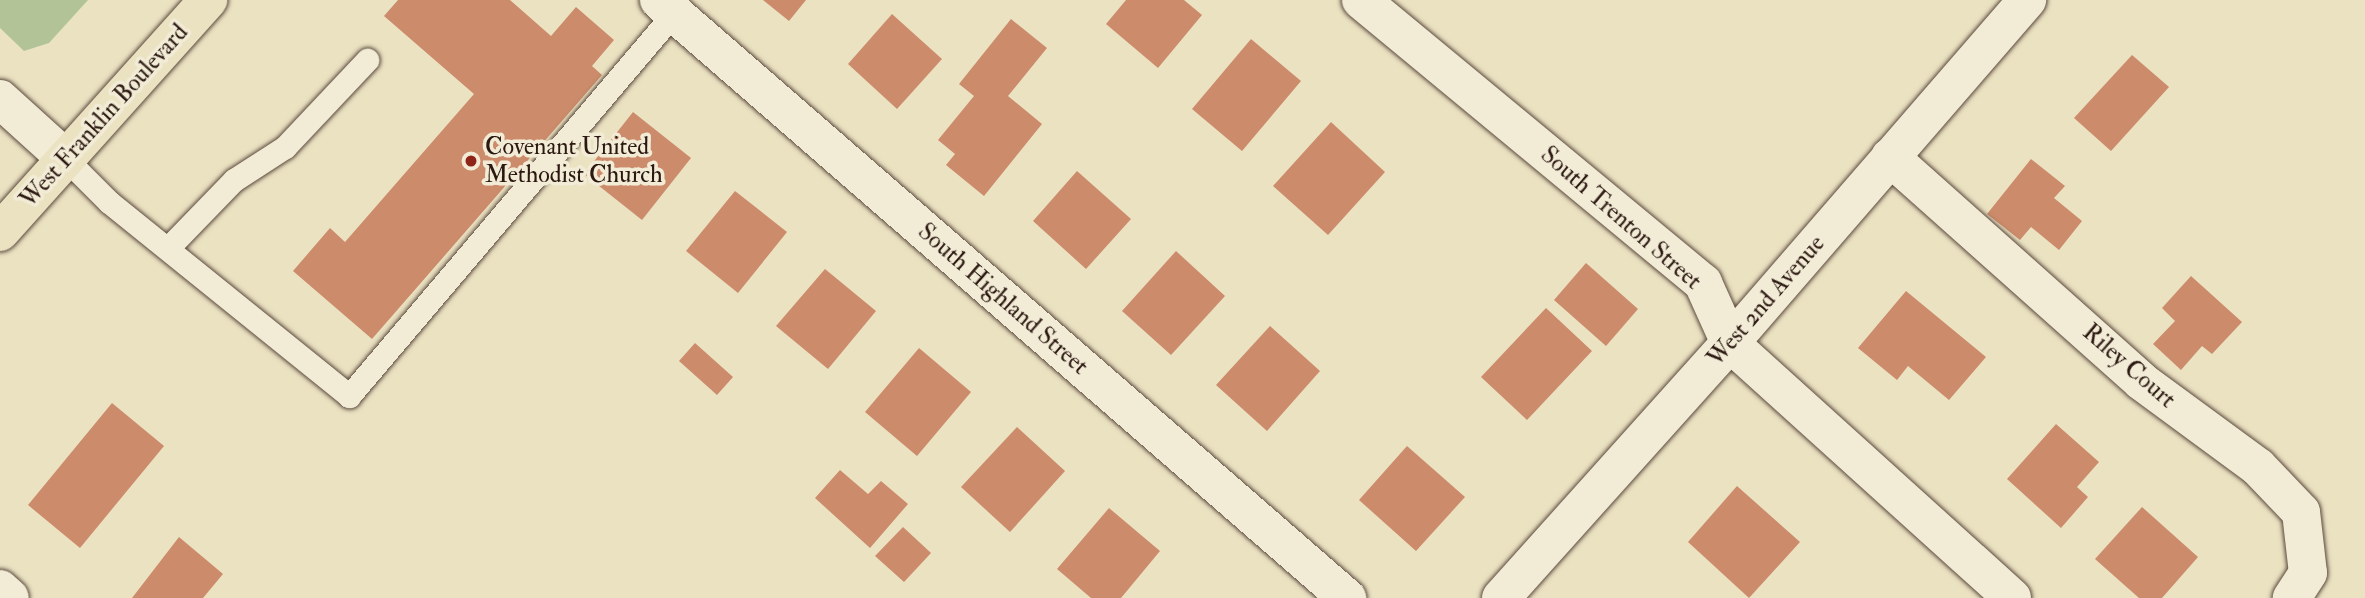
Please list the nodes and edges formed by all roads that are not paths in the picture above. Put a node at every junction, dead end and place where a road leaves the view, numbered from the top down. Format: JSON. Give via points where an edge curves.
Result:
{"nodes":[{"id":1,"x":208,"y":0,"type":"edge"},
{"id":2,"x":1361,"y":0,"type":"edge"},
{"id":3,"x":2027,"y":0,"type":"edge"},
{"id":4,"x":666,"y":7,"type":"edge"},
{"id":5,"x":367,"y":60,"type":"dead end"},
{"id":6,"x":0,"y":99,"type":"edge"},
{"id":7,"x":64,"y":157,"type":"junction"},
{"id":8,"x":1890,"y":157,"type":"junction"},
{"id":9,"x":0,"y":232,"type":"edge"},
{"id":10,"x":168,"y":248,"type":"junction"},
{"id":11,"x":1730,"y":344,"type":"junction"},
{"id":12,"x":0,"y":589,"type":"edge"},
{"id":13,"x":10,"y":598,"type":"edge"},
{"id":14,"x":1347,"y":598,"type":"edge"},
{"id":15,"x":1501,"y":598,"type":"edge"},
{"id":16,"x":2012,"y":598,"type":"edge"},
{"id":17,"x":2292,"y":598,"type":"edge"}],
"edges":[{"from":1,"to":7,"type":"main road","name":"West Franklin Boulevard"},
{"from":2,"to":11,"type":"street","name":"South Trenton Street","via":[[1703,283]]},
{"from":3,"to":8,"type":"street","name":"West 2nd Avenue"},
{"from":4,"to":10,"type":"lane","via":[[349,396]]},
{"from":4,"to":14,"type":"street","name":"South Highland Street"},
{"from":5,"to":10,"type":"lane","via":[[285,147],[234,180]]},
{"from":6,"to":7,"type":"street"},
{"from":7,"to":9,"type":"main road","name":"West Franklin Boulevard"},
{"from":7,"to":10,"type":"lane","via":[[110,202]]},
{"from":8,"to":11,"type":"street","name":"West 2nd Avenue"},
{"from":8,"to":17,"type":"street","name":"Riley Court","via":[[2141,381],[2259,467],[2301,512],[2308,573]]},
{"from":11,"to":15,"type":"street","name":"West 2nd Avenue"},
{"from":11,"to":16,"type":"street","name":"South Trenton Street"},
{"from":12,"to":13,"type":"street"}]}
